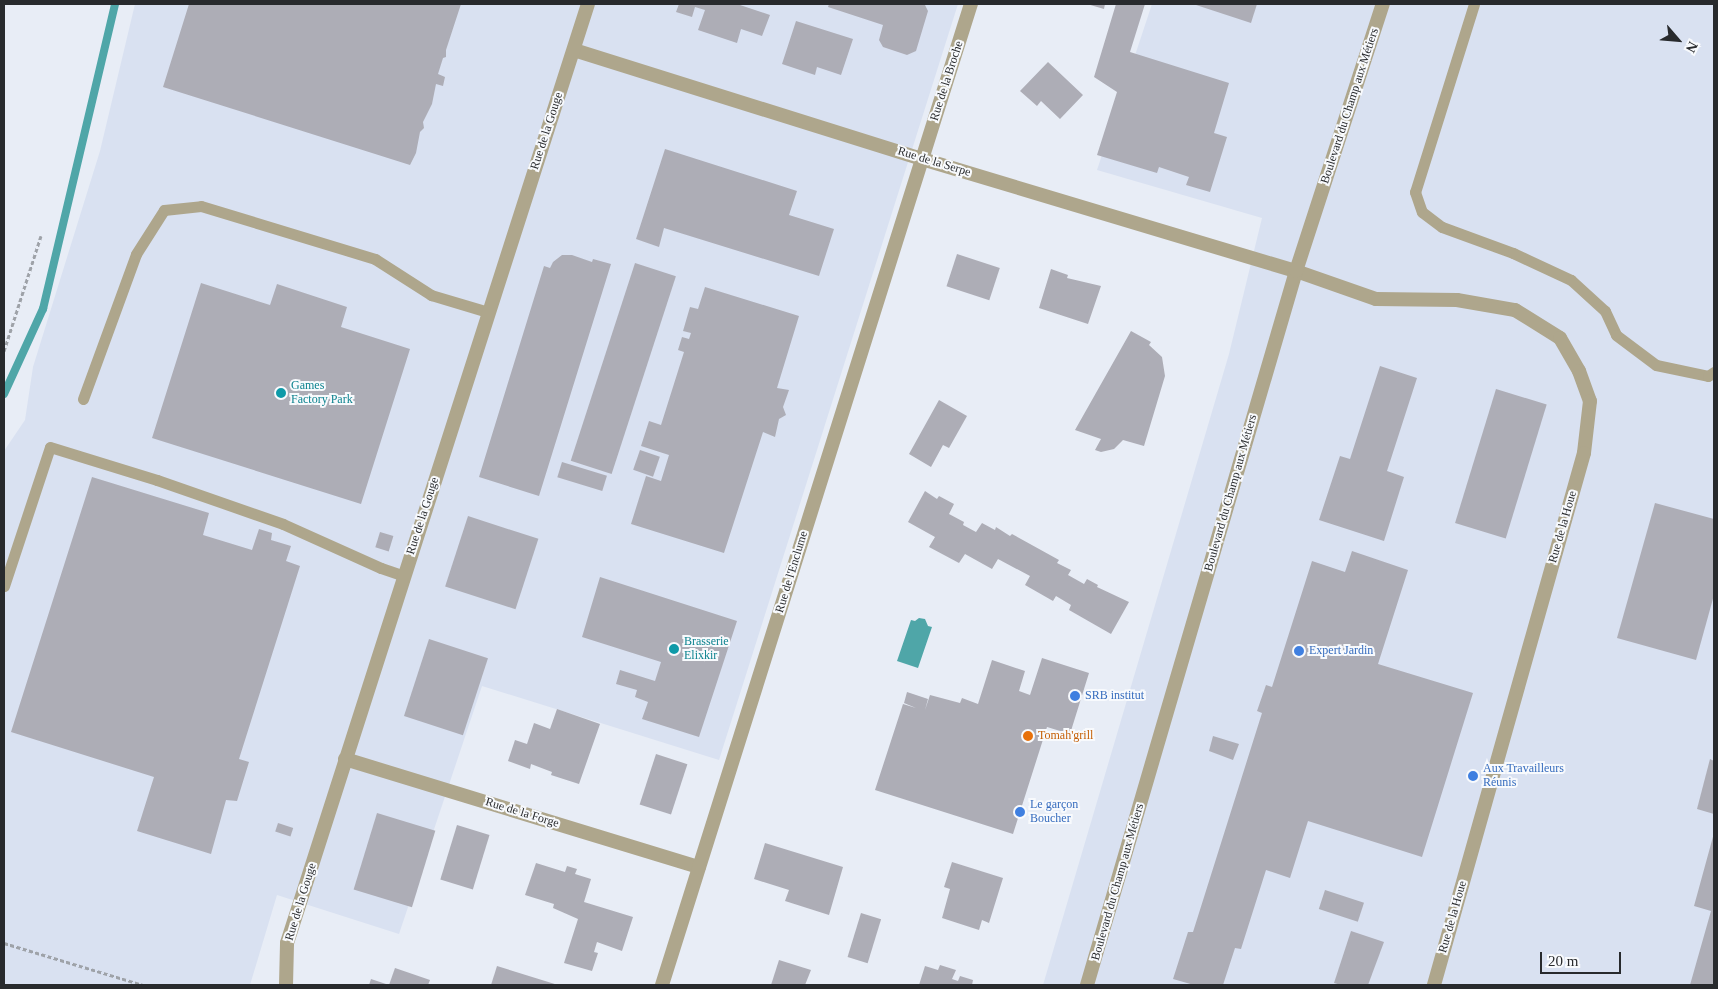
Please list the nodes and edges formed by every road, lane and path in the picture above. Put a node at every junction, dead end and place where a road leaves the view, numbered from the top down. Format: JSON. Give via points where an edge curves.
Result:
{"nodes":[{"id":1,"x":588,"y":4,"type":"edge"},
{"id":2,"x":972,"y":4,"type":"edge"},
{"id":3,"x":1383,"y":4,"type":"edge"},
{"id":4,"x":1474,"y":4,"type":"edge"},
{"id":5,"x":574,"y":50,"type":"junction"},
{"id":6,"x":922,"y":159,"type":"junction"},
{"id":7,"x":41,"y":236,"type":"dead end"},
{"id":8,"x":1296,"y":271,"type":"junction"},
{"id":9,"x":488,"y":312,"type":"junction"},
{"id":10,"x":4,"y":351,"type":"edge"},
{"id":11,"x":1714,"y":372,"type":"edge"},
{"id":12,"x":83,"y":399,"type":"dead end"},
{"id":13,"x":404,"y":576,"type":"junction"},
{"id":14,"x":4,"y":586,"type":"edge"},
{"id":15,"x":345,"y":759,"type":"junction"},
{"id":16,"x":699,"y":867,"type":"junction"},
{"id":17,"x":4,"y":943,"type":"edge"},
{"id":18,"x":143,"y":985,"type":"edge"},
{"id":19,"x":286,"y":985,"type":"edge"},
{"id":20,"x":662,"y":985,"type":"edge"},
{"id":21,"x":1088,"y":985,"type":"edge"},
{"id":22,"x":1434,"y":985,"type":"edge"}],
"edges":[{"from":1,"to":5,"type":"street","name":"Rue de la Gouge"},
{"from":2,"to":6,"type":"street","name":"Rue de la Broche"},
{"from":3,"to":8,"type":"street","name":"Boulevard du Champ aux Métiers"},
{"from":4,"to":11,"type":"lane","via":[[1415,192],[1422,212],[1442,227],[1514,253],[1571,280],[1605,311],[1616,335],[1656,365],[1708,376]]},
{"from":5,"to":6,"type":"street","name":"Rue de la Serpe"},
{"from":5,"to":9,"type":"street","name":"Rue de la Gouge"},
{"from":6,"to":8,"type":"street","name":"Rue de la Serpe"},
{"from":6,"to":16,"type":"street","name":"Rue de l'Enclume"},
{"from":7,"to":10,"type":"path"},
{"from":8,"to":21,"type":"street","name":"Boulevard du Champ aux Métiers"},
{"from":8,"to":22,"type":"street","name":"Rue de la Houe","via":[[1376,300],[1457,300],[1515,310],[1560,338],[1579,371],[1590,401],[1584,453]]},
{"from":9,"to":12,"type":"lane","via":[[431,295],[374,259],[201,206],[164,210],[136,254]]},
{"from":9,"to":13,"type":"street","name":"Rue de la Gouge"},
{"from":13,"to":14,"type":"lane","via":[[283,524],[50,447]]},
{"from":13,"to":15,"type":"street","name":"Rue de la Gouge"},
{"from":15,"to":16,"type":"street","name":"Rue de la Forge"},
{"from":15,"to":19,"type":"street","name":"Rue de la Gouge","via":[[287,943]]},
{"from":16,"to":20,"type":"street","name":"Rue de l'Enclume"},
{"from":17,"to":18,"type":"path"}]}
